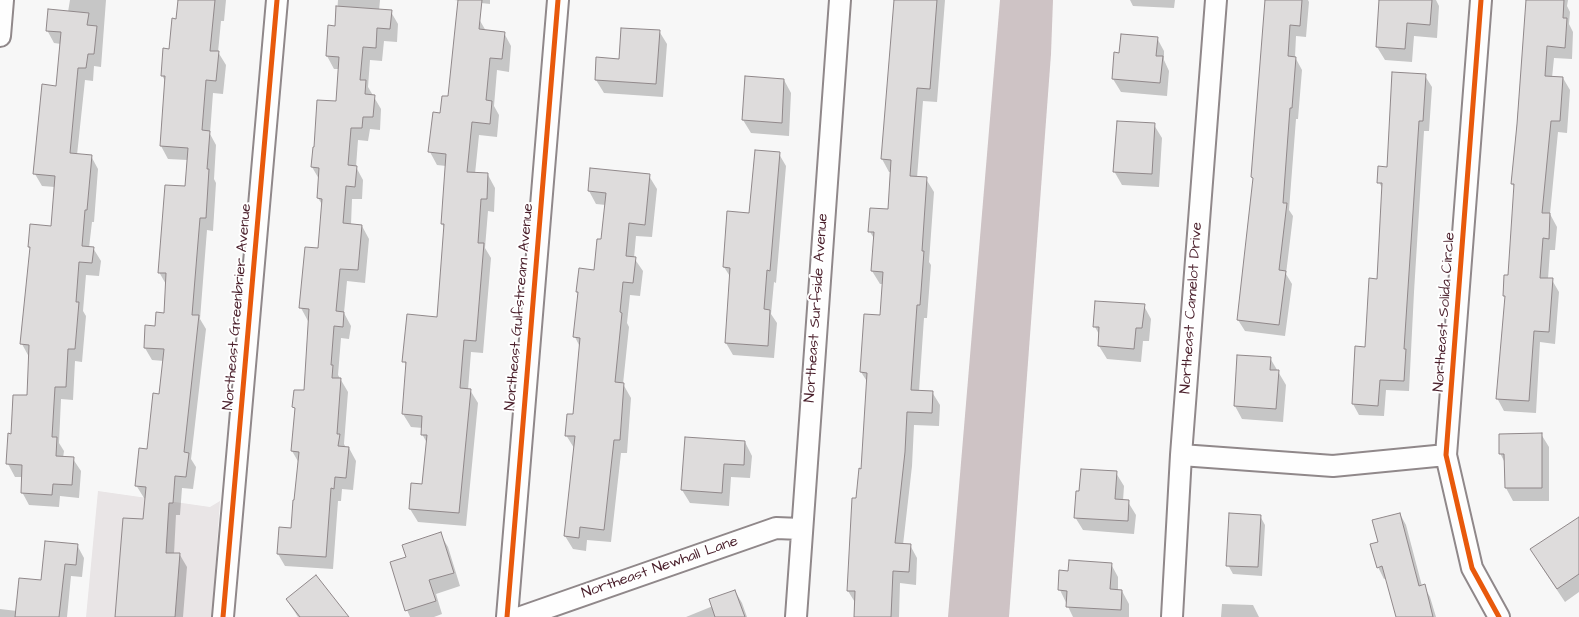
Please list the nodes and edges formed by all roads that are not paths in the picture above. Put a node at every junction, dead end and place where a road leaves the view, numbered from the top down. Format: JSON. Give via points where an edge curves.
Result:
{"nodes":[{"id":1,"x":3,"y":0,"type":"edge"},
{"id":2,"x":277,"y":0,"type":"edge"},
{"id":3,"x":558,"y":0,"type":"edge"},
{"id":4,"x":840,"y":0,"type":"edge"},
{"id":5,"x":1216,"y":0,"type":"edge"},
{"id":6,"x":1481,"y":0,"type":"edge"},
{"id":7,"x":0,"y":36,"type":"edge"},
{"id":8,"x":1181,"y":455,"type":"junction"},
{"id":9,"x":1446,"y":455,"type":"junction"},
{"id":10,"x":801,"y":529,"type":"junction"},
{"id":11,"x":223,"y":617,"type":"edge"},
{"id":12,"x":507,"y":617,"type":"edge"},
{"id":13,"x":521,"y":617,"type":"edge"},
{"id":14,"x":796,"y":617,"type":"edge"},
{"id":15,"x":1172,"y":617,"type":"edge"},
{"id":16,"x":1499,"y":617,"type":"edge"}],
"edges":[{"from":1,"to":7,"type":"street"},
{"from":2,"to":11,"type":"street","name":"Northeast Greenbrier Avenue"},
{"from":3,"to":12,"type":"street","name":"Northeast Gulfstream Avenue"},
{"from":4,"to":10,"type":"street","name":"Northeast Surfside Avenue"},
{"from":5,"to":8,"type":"street","name":"Northeast Camelot Drive"},
{"from":6,"to":9,"type":"street","name":"Northeast Solida Circle"},
{"from":8,"to":9,"type":"street","via":[[1333,466]]},
{"from":8,"to":15,"type":"street","name":"Northeast Camelot Drive"},
{"from":9,"to":16,"type":"street","name":"Northeast Solida Circle","via":[[1472,568]]},
{"from":10,"to":13,"type":"street","name":"Northeast Newhall Lane","via":[[776,528]]},
{"from":10,"to":14,"type":"street","name":"Northeast Surfside Avenue"}]}
